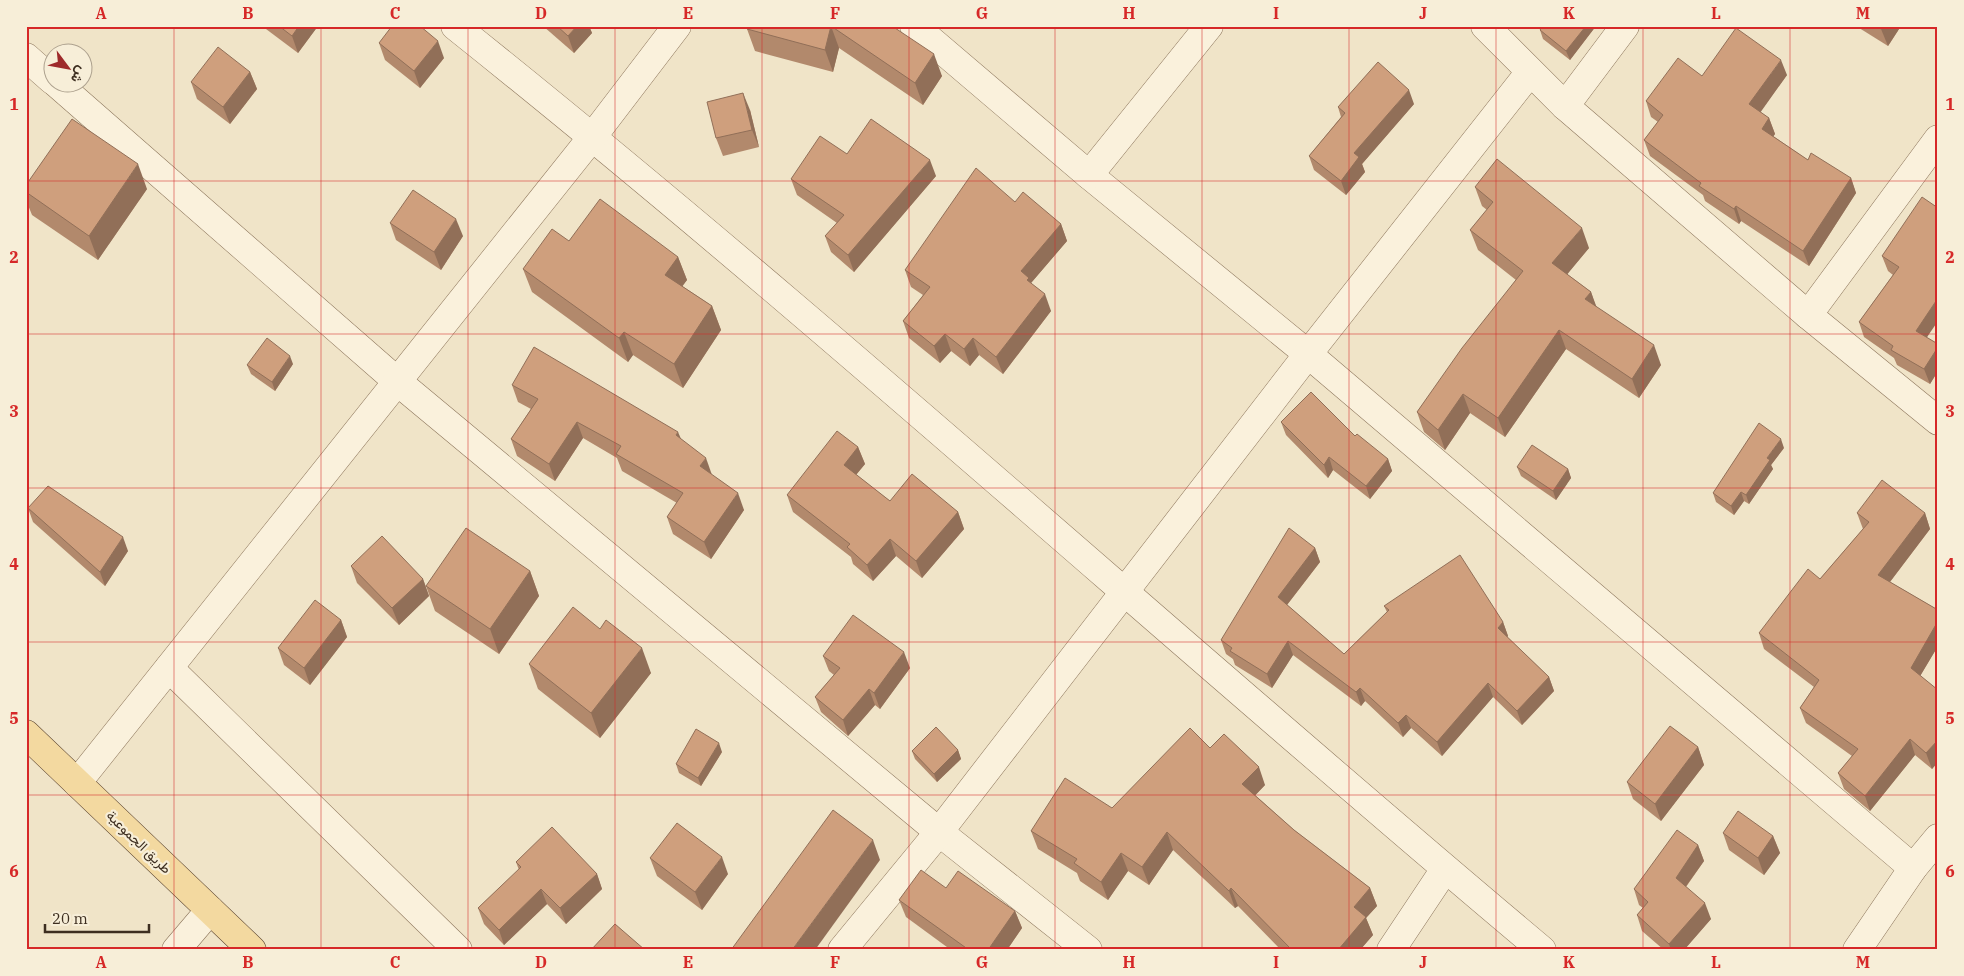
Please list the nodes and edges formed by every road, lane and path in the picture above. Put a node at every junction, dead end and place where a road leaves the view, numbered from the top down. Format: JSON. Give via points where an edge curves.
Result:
{"nodes":[{"id":1,"x":455,"y":26,"type":"edge"},
{"id":2,"x":677,"y":26,"type":"edge"},
{"id":3,"x":914,"y":26,"type":"edge"},
{"id":4,"x":1209,"y":26,"type":"edge"},
{"id":5,"x":1485,"y":26,"type":"edge"},
{"id":6,"x":1625,"y":26,"type":"edge"},
{"id":7,"x":26,"y":57,"type":"edge"},
{"id":8,"x":42,"y":71,"type":"edge"},
{"id":9,"x":1530,"y":72,"type":"junction"},
{"id":10,"x":67,"y":92,"type":"edge"},
{"id":11,"x":1565,"y":106,"type":"junction"},
{"id":12,"x":593,"y":136,"type":"junction"},
{"id":13,"x":1938,"y":139,"type":"edge"},
{"id":14,"x":1089,"y":174,"type":"junction"},
{"id":15,"x":1808,"y":315,"type":"junction"},
{"id":16,"x":1308,"y":354,"type":"junction"},
{"id":17,"x":398,"y":382,"type":"junction"},
{"id":18,"x":1938,"y":421,"type":"edge"},
{"id":19,"x":1126,"y":591,"type":"junction"},
{"id":20,"x":169,"y":668,"type":"junction"},
{"id":21,"x":26,"y":734,"type":"edge"},
{"id":22,"x":77,"y":783,"type":"junction"},
{"id":23,"x":939,"y":832,"type":"junction"},
{"id":24,"x":1938,"y":838,"type":"edge"},
{"id":25,"x":1913,"y":868,"type":"junction"},
{"id":26,"x":1445,"y":869,"type":"junction"},
{"id":27,"x":210,"y":910,"type":"junction"},
{"id":28,"x":176,"y":950,"type":"edge"},
{"id":29,"x":252,"y":950,"type":"edge"},
{"id":30,"x":458,"y":950,"type":"edge"},
{"id":31,"x":842,"y":950,"type":"edge"},
{"id":32,"x":1088,"y":950,"type":"edge"},
{"id":33,"x":1390,"y":950,"type":"edge"},
{"id":34,"x":1542,"y":950,"type":"edge"},
{"id":35,"x":1856,"y":950,"type":"edge"}],
"edges":[{"from":1,"to":12,"type":"street"},
{"from":2,"to":12,"type":"street"},
{"from":3,"to":14,"type":"street"},
{"from":4,"to":14,"type":"street"},
{"from":5,"to":9,"type":"street"},
{"from":6,"to":11,"type":"street"},
{"from":7,"to":8,"type":"street"},
{"from":9,"to":11,"type":"street"},
{"from":9,"to":16,"type":"street"},
{"from":10,"to":17,"type":"street"},
{"from":11,"to":15,"type":"street"},
{"from":12,"to":17,"type":"street"},
{"from":12,"to":19,"type":"street"},
{"from":13,"to":15,"type":"street"},
{"from":14,"to":16,"type":"street"},
{"from":15,"to":18,"type":"street"},
{"from":16,"to":19,"type":"street"},
{"from":16,"to":25,"type":"street"},
{"from":17,"to":20,"type":"street"},
{"from":17,"to":23,"type":"street"},
{"from":19,"to":23,"type":"street"},
{"from":19,"to":26,"type":"street"},
{"from":20,"to":22,"type":"street"},
{"from":20,"to":30,"type":"street"},
{"from":21,"to":22,"type":"main road","name":"طريق الجموعية"},
{"from":22,"to":27,"type":"main road","name":"طريق الجموعية"},
{"from":23,"to":31,"type":"street"},
{"from":23,"to":32,"type":"street"},
{"from":24,"to":25,"type":"street"},
{"from":25,"to":35,"type":"street"},
{"from":26,"to":33,"type":"street"},
{"from":26,"to":34,"type":"street"},
{"from":27,"to":28,"type":"street"},
{"from":27,"to":29,"type":"main road","name":"طريق الجموعية"}]}
